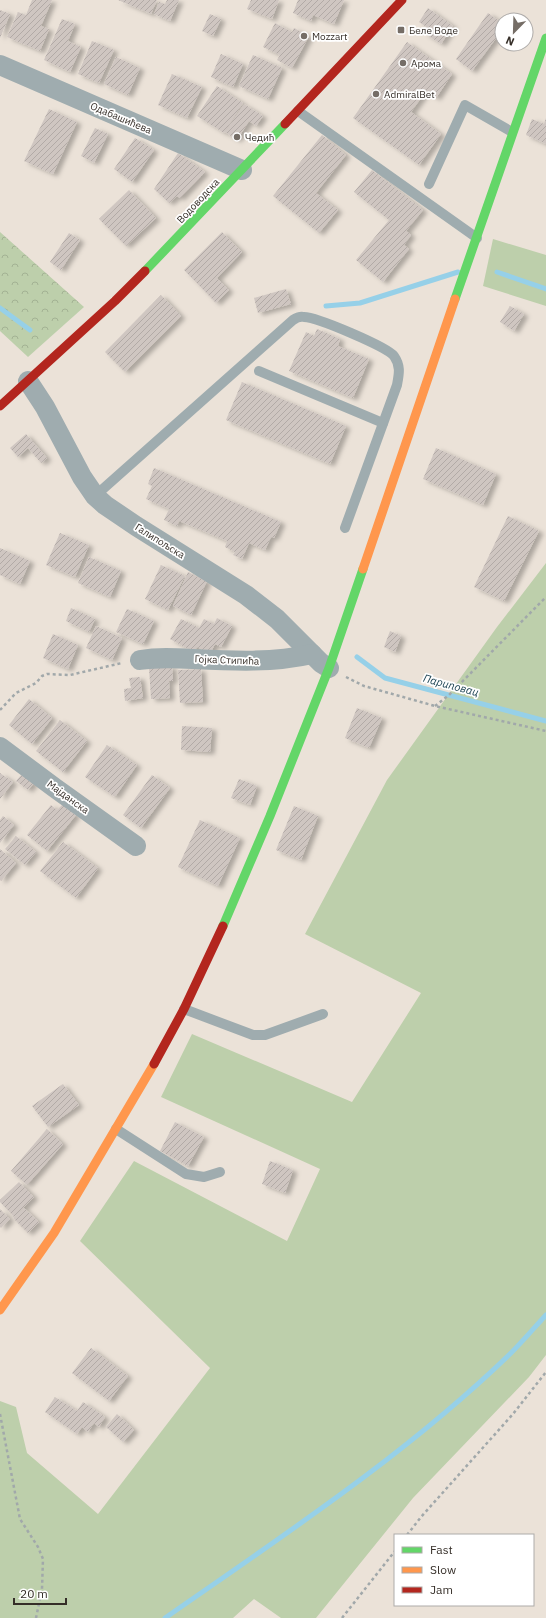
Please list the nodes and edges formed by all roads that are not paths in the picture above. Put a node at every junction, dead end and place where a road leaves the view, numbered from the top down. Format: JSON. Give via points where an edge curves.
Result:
{"nodes":[{"id":1,"x":402,"y":0,"type":"edge"},
{"id":2,"x":546,"y":38,"type":"edge"},
{"id":3,"x":0,"y":65,"type":"edge"},
{"id":4,"x":298,"y":111,"type":"junction"},
{"id":5,"x":512,"y":132,"type":"junction"},
{"id":6,"x":242,"y":170,"type":"junction"},
{"id":7,"x":429,"y":184,"type":"dead end"},
{"id":8,"x":476,"y":238,"type":"junction"},
{"id":9,"x":259,"y":371,"type":"dead end"},
{"id":10,"x":28,"y":381,"type":"junction"},
{"id":11,"x":0,"y":406,"type":"edge"},
{"id":12,"x":383,"y":423,"type":"junction"},
{"id":13,"x":95,"y":496,"type":"junction"},
{"id":14,"x":345,"y":528,"type":"dead end"},
{"id":15,"x":312,"y":654,"type":"junction"},
{"id":16,"x":140,"y":660,"type":"road end"},
{"id":17,"x":329,"y":668,"type":"junction"},
{"id":18,"x":0,"y":747,"type":"edge"},
{"id":19,"x":136,"y":846,"type":"dead end"},
{"id":20,"x":184,"y":1009,"type":"junction"},
{"id":21,"x":323,"y":1014,"type":"dead end"},
{"id":22,"x":116,"y":1129,"type":"junction"},
{"id":23,"x":220,"y":1172,"type":"dead end"},
{"id":24,"x":0,"y":1310,"type":"edge"}],
"edges":[{"from":1,"to":4,"type":"main road","name":"Водоводска"},
{"from":2,"to":5,"type":"main road"},
{"from":3,"to":6,"type":"street","name":"Одабашићева"},
{"from":4,"to":6,"type":"main road","name":"Водоводска"},
{"from":4,"to":8,"type":"lane"},
{"from":5,"to":7,"type":"lane","via":[[465,106]]},
{"from":5,"to":8,"type":"main road"},
{"from":6,"to":10,"type":"main road","name":"Водоводска","via":[[115,301]]},
{"from":8,"to":17,"type":"main road"},
{"from":9,"to":12,"type":"lane"},
{"from":10,"to":11,"type":"main road","name":"Водоводска"},
{"from":10,"to":13,"type":"street","name":"Галипољска","via":[[46,407],[82,477]]},
{"from":12,"to":13,"type":"lane","via":[[397,385],[400,368],[393,356],[384,348],[304,316],[293,320]]},
{"from":12,"to":14,"type":"lane"},
{"from":13,"to":15,"type":"street","name":"Галипољска","via":[[136,526],[246,595],[277,619]]},
{"from":15,"to":16,"type":"street","name":"Гојка Стипића","via":[[263,661],[164,658]]},
{"from":15,"to":17,"type":"street","name":"Галипољска"},
{"from":17,"to":20,"type":"main road","via":[[270,816]]},
{"from":18,"to":19,"type":"street","name":"Мајданска"},
{"from":20,"to":21,"type":"lane","via":[[253,1035],[265,1035]]},
{"from":20,"to":22,"type":"main road"},
{"from":22,"to":23,"type":"lane","via":[[186,1174],[204,1177]]},
{"from":22,"to":24,"type":"main road","via":[[54,1233]]}]}
